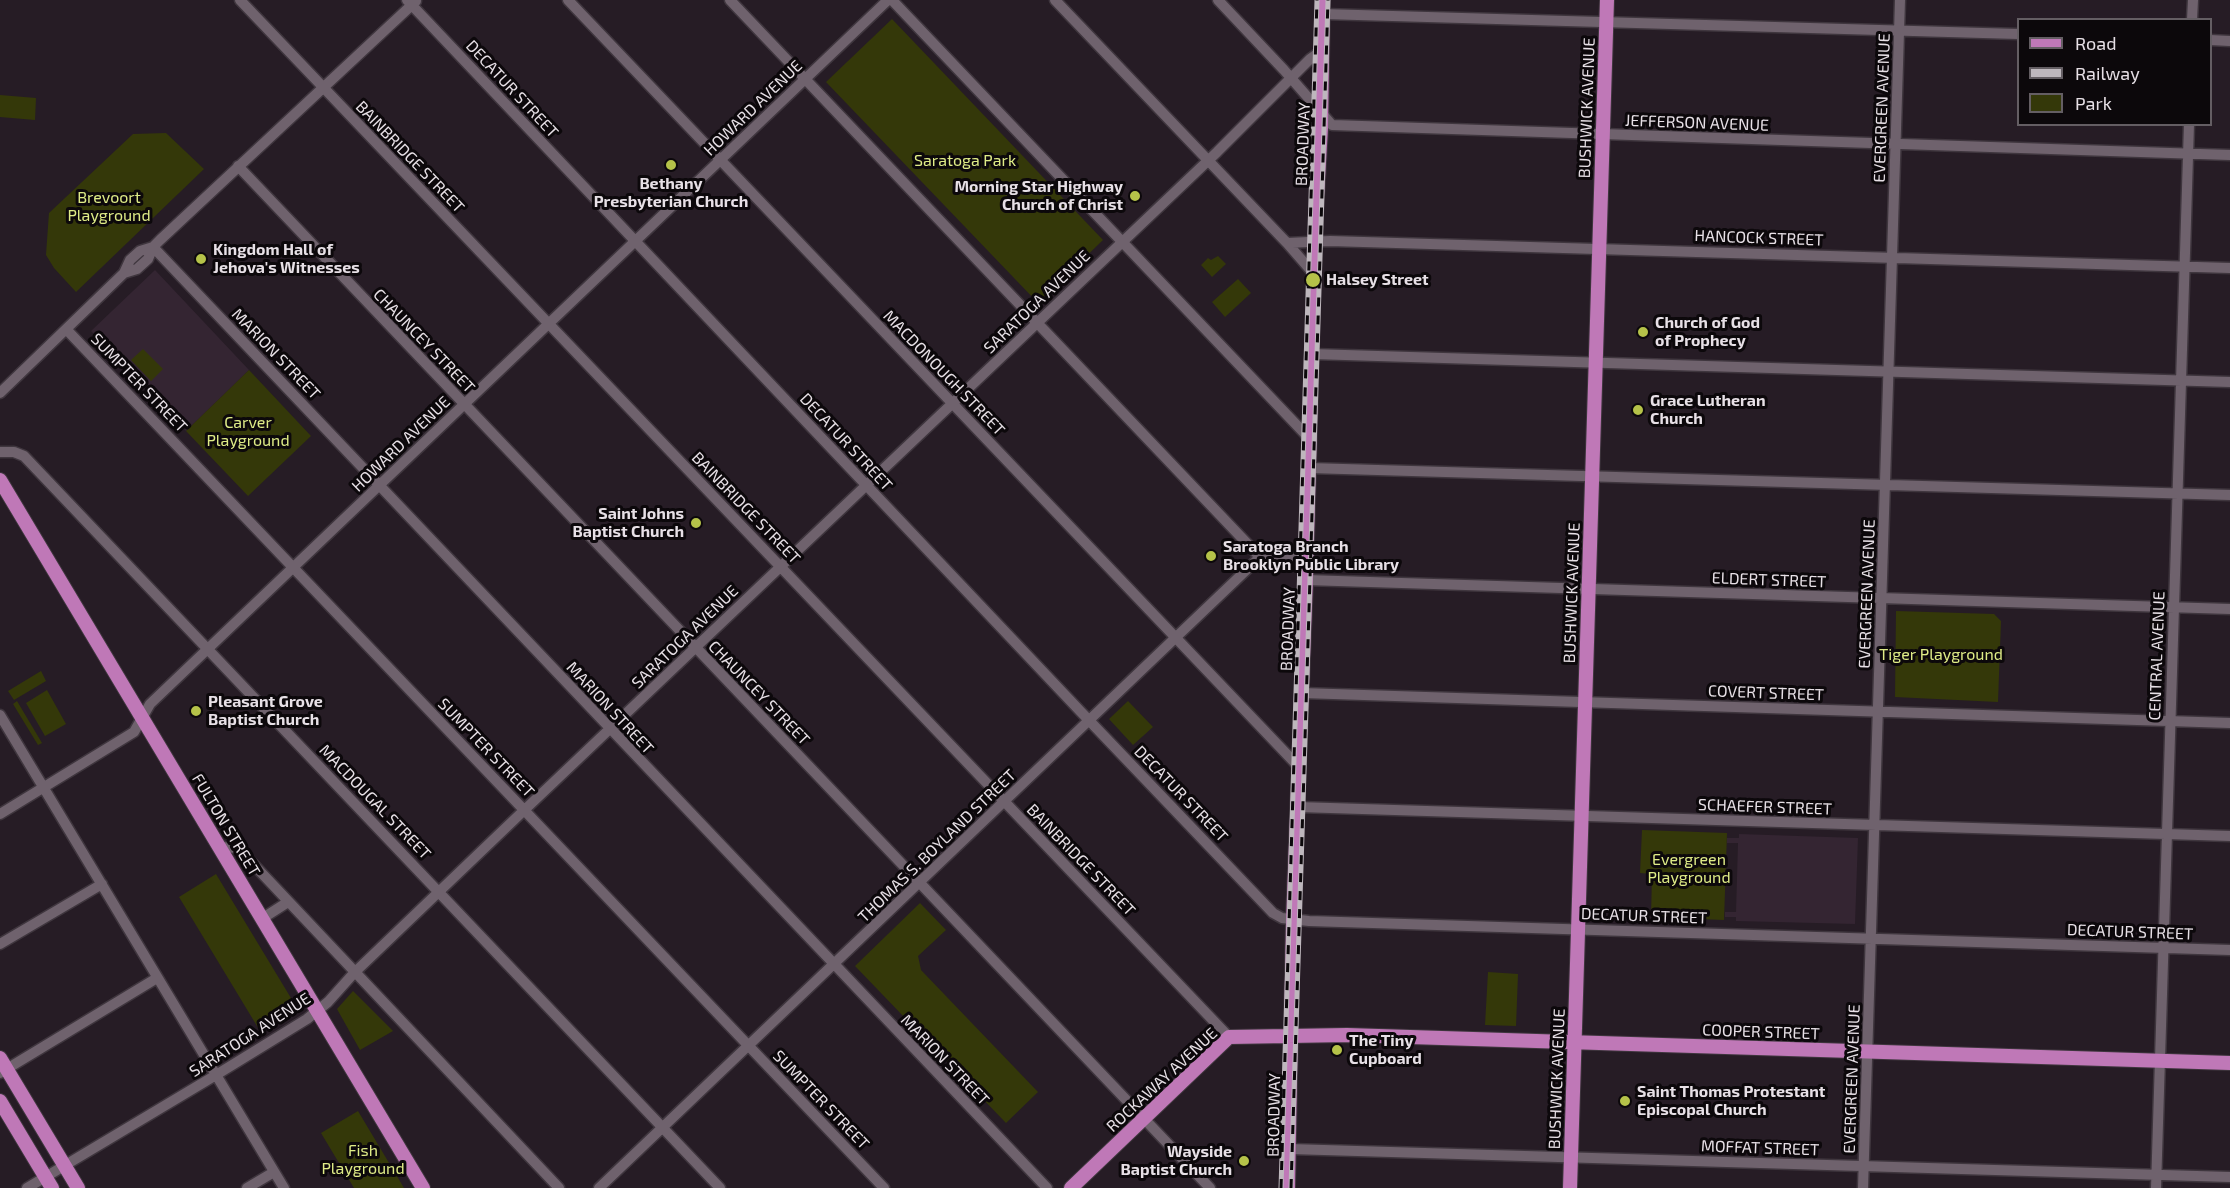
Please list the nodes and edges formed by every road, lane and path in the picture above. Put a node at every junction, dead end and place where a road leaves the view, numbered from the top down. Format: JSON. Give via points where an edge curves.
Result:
{"nodes":[{"id":1,"x":240,"y":0,"type":"edge"},
{"id":2,"x":568,"y":0,"type":"edge"},
{"id":3,"x":730,"y":0,"type":"edge"},
{"id":4,"x":890,"y":0,"type":"edge"},
{"id":5,"x":1055,"y":0,"type":"edge"},
{"id":6,"x":1218,"y":0,"type":"edge"},
{"id":7,"x":1607,"y":0,"type":"edge"},
{"id":8,"x":1900,"y":0,"type":"edge"},
{"id":9,"x":2193,"y":0,"type":"edge"},
{"id":10,"x":412,"y":2,"type":"edge"},
{"id":11,"x":1323,"y":7,"type":"edge"},
{"id":12,"x":2192,"y":18,"type":"edge"},
{"id":13,"x":1606,"y":21,"type":"junction"},
{"id":14,"x":1899,"y":31,"type":"junction"},
{"id":15,"x":2017,"y":34,"type":"edge"},
{"id":16,"x":2212,"y":40,"type":"edge"},
{"id":17,"x":2230,"y":41,"type":"edge"},
{"id":18,"x":1322,"y":51,"type":"junction"},
{"id":19,"x":1291,"y":78,"type":"junction"},
{"id":20,"x":806,"y":79,"type":"junction"},
{"id":21,"x":323,"y":87,"type":"junction"},
{"id":22,"x":1321,"y":114,"type":"junction"},
{"id":23,"x":2189,"y":126,"type":"edge"},
{"id":24,"x":1603,"y":135,"type":"junction"},
{"id":25,"x":1895,"y":144,"type":"junction"},
{"id":26,"x":2188,"y":153,"type":"junction"},
{"id":27,"x":2230,"y":154,"type":"edge"},
{"id":28,"x":720,"y":160,"type":"junction"},
{"id":29,"x":1208,"y":160,"type":"junction"},
{"id":30,"x":238,"y":166,"type":"junction"},
{"id":31,"x":1123,"y":240,"type":"junction"},
{"id":32,"x":635,"y":242,"type":"junction"},
{"id":33,"x":1315,"y":242,"type":"junction"},
{"id":34,"x":1287,"y":243,"type":"junction"},
{"id":35,"x":153,"y":247,"type":"junction"},
{"id":36,"x":1600,"y":248,"type":"junction"},
{"id":37,"x":1892,"y":258,"type":"junction"},
{"id":38,"x":2184,"y":267,"type":"junction"},
{"id":39,"x":2230,"y":268,"type":"edge"},
{"id":40,"x":1314,"y":274,"type":"junction"},
{"id":41,"x":1038,"y":322,"type":"junction"},
{"id":42,"x":549,"y":323,"type":"junction"},
{"id":43,"x":66,"y":329,"type":"junction"},
{"id":44,"x":1312,"y":354,"type":"junction"},
{"id":45,"x":1596,"y":362,"type":"junction"},
{"id":46,"x":1888,"y":371,"type":"junction"},
{"id":47,"x":2181,"y":380,"type":"junction"},
{"id":48,"x":2230,"y":382,"type":"edge"},
{"id":49,"x":0,"y":393,"type":"edge"},
{"id":50,"x":952,"y":403,"type":"junction"},
{"id":51,"x":464,"y":405,"type":"junction"},
{"id":52,"x":1310,"y":438,"type":"junction"},
{"id":53,"x":0,"y":452,"type":"edge"},
{"id":54,"x":1309,"y":468,"type":"junction"},
{"id":55,"x":1592,"y":476,"type":"junction"},
{"id":56,"x":0,"y":480,"type":"edge"},
{"id":57,"x":380,"y":485,"type":"junction"},
{"id":58,"x":866,"y":485,"type":"junction"},
{"id":59,"x":1885,"y":485,"type":"junction"},
{"id":60,"x":2177,"y":494,"type":"junction"},
{"id":61,"x":2230,"y":495,"type":"edge"},
{"id":62,"x":1307,"y":556,"type":"junction"},
{"id":63,"x":1260,"y":557,"type":"junction"},
{"id":64,"x":293,"y":567,"type":"junction"},
{"id":65,"x":781,"y":567,"type":"junction"},
{"id":66,"x":1306,"y":580,"type":"junction"},
{"id":67,"x":1589,"y":589,"type":"junction"},
{"id":68,"x":1881,"y":598,"type":"junction"},
{"id":69,"x":2174,"y":607,"type":"junction"},
{"id":70,"x":2230,"y":609,"type":"edge"},
{"id":71,"x":1177,"y":639,"type":"junction"},
{"id":72,"x":208,"y":648,"type":"junction"},
{"id":73,"x":695,"y":648,"type":"junction"},
{"id":74,"x":1302,"y":693,"type":"junction"},
{"id":75,"x":1585,"y":702,"type":"junction"},
{"id":76,"x":1878,"y":712,"type":"junction"},
{"id":77,"x":0,"y":715,"type":"edge"},
{"id":78,"x":142,"y":718,"type":"junction"},
{"id":79,"x":1090,"y":721,"type":"junction"},
{"id":80,"x":2170,"y":721,"type":"junction"},
{"id":81,"x":2230,"y":723,"type":"edge"},
{"id":82,"x":610,"y":729,"type":"junction"},
{"id":83,"x":1299,"y":767,"type":"junction"},
{"id":84,"x":44,"y":787,"type":"junction"},
{"id":85,"x":1005,"y":802,"type":"junction"},
{"id":86,"x":1299,"y":807,"type":"junction"},
{"id":87,"x":525,"y":810,"type":"junction"},
{"id":88,"x":0,"y":814,"type":"edge"},
{"id":89,"x":1582,"y":816,"type":"junction"},
{"id":90,"x":1875,"y":825,"type":"junction"},
{"id":91,"x":2167,"y":834,"type":"junction"},
{"id":92,"x":2230,"y":836,"type":"edge"},
{"id":93,"x":219,"y":847,"type":"junction"},
{"id":94,"x":102,"y":884,"type":"junction"},
{"id":95,"x":920,"y":884,"type":"junction"},
{"id":96,"x":439,"y":892,"type":"junction"},
{"id":97,"x":288,"y":902,"type":"junction"},
{"id":98,"x":262,"y":918,"type":"junction"},
{"id":99,"x":1293,"y":921,"type":"junction"},
{"id":100,"x":1578,"y":929,"type":"junction"},
{"id":101,"x":1871,"y":938,"type":"junction"},
{"id":102,"x":0,"y":944,"type":"edge"},
{"id":103,"x":2164,"y":948,"type":"junction"},
{"id":104,"x":2230,"y":950,"type":"edge"},
{"id":105,"x":834,"y":964,"type":"junction"},
{"id":106,"x":354,"y":973,"type":"junction"},
{"id":107,"x":157,"y":978,"type":"junction"},
{"id":108,"x":318,"y":1010,"type":"junction"},
{"id":109,"x":1292,"y":1036,"type":"junction"},
{"id":110,"x":1229,"y":1037,"type":"junction"},
{"id":111,"x":1575,"y":1043,"type":"junction"},
{"id":112,"x":749,"y":1046,"type":"junction"},
{"id":113,"x":1868,"y":1052,"type":"junction"},
{"id":114,"x":2161,"y":1061,"type":"junction"},
{"id":115,"x":2230,"y":1063,"type":"edge"},
{"id":116,"x":2,"y":1067,"type":"edge"},
{"id":117,"x":216,"y":1075,"type":"junction"},
{"id":118,"x":0,"y":1101,"type":"edge"},
{"id":119,"x":1144,"y":1119,"type":"junction"},
{"id":120,"x":663,"y":1128,"type":"junction"},
{"id":121,"x":1290,"y":1149,"type":"junction"},
{"id":122,"x":1571,"y":1157,"type":"junction"},
{"id":123,"x":64,"y":1166,"type":"junction"},
{"id":124,"x":1864,"y":1166,"type":"junction"},
{"id":125,"x":274,"y":1172,"type":"junction"},
{"id":126,"x":2156,"y":1175,"type":"junction"},
{"id":127,"x":2230,"y":1177,"type":"edge"},
{"id":128,"x":49,"y":1182,"type":"edge"},
{"id":129,"x":27,"y":1188,"type":"edge"},
{"id":130,"x":78,"y":1188,"type":"edge"},
{"id":131,"x":247,"y":1188,"type":"edge"},
{"id":132,"x":284,"y":1188,"type":"edge"},
{"id":133,"x":423,"y":1188,"type":"edge"},
{"id":134,"x":559,"y":1188,"type":"edge"},
{"id":135,"x":599,"y":1188,"type":"edge"},
{"id":136,"x":720,"y":1188,"type":"edge"},
{"id":137,"x":884,"y":1188,"type":"edge"},
{"id":138,"x":1047,"y":1188,"type":"edge"},
{"id":139,"x":1071,"y":1188,"type":"edge"},
{"id":140,"x":1210,"y":1188,"type":"edge"},
{"id":141,"x":1288,"y":1188,"type":"edge"},
{"id":142,"x":1570,"y":1188,"type":"edge"},
{"id":143,"x":1863,"y":1188,"type":"edge"},
{"id":144,"x":2156,"y":1188,"type":"edge"}],
"edges":[{"from":1,"to":21,"type":"street","name":"BAINBRIDGE STREET"},
{"from":2,"to":28,"type":"street","name":"MACDONOUGH STREET"},
{"from":3,"to":20,"type":"street"},
{"from":4,"to":20,"type":"street","name":"HOWARD AVENUE"},
{"from":4,"to":31,"type":"street"},
{"from":5,"to":29,"type":"street"},
{"from":6,"to":19,"type":"street","name":"JEFFERSON AVENUE"},
{"from":7,"to":13,"type":"main road","name":"BUSHWICK AVENUE"},
{"from":8,"to":14,"type":"street","name":"EVERGREEN AVENUE"},
{"from":9,"to":12,"type":"street"},
{"from":10,"to":21,"type":"street"},
{"from":10,"to":32,"type":"street","name":"DECATUR STREET"},
{"from":11,"to":13,"type":"street"},
{"from":11,"to":18,"type":"main road","name":"BROADWAY"},
{"from":13,"to":14,"type":"street"},
{"from":13,"to":24,"type":"main road","name":"BUSHWICK AVENUE"},
{"from":14,"to":15,"type":"street"},
{"from":14,"to":25,"type":"street","name":"EVERGREEN AVENUE"},
{"from":16,"to":17,"type":"street"},
{"from":18,"to":19,"type":"street","name":"SARATOGA AVENUE"},
{"from":18,"to":22,"type":"main road","name":"BROADWAY"},
{"from":19,"to":22,"type":"street","name":"JEFFERSON AVENUE"},
{"from":19,"to":29,"type":"street","name":"SARATOGA AVENUE"},
{"from":20,"to":28,"type":"street","name":"HOWARD AVENUE"},
{"from":20,"to":41,"type":"street"},
{"from":21,"to":30,"type":"street"},
{"from":21,"to":42,"type":"street","name":"BAINBRIDGE STREET"},
{"from":22,"to":24,"type":"street","name":"JEFFERSON AVENUE","via":[[1332,125]]},
{"from":22,"to":33,"type":"main road","name":"BROADWAY"},
{"from":23,"to":26,"type":"street","name":"CENTRAL AVENUE"},
{"from":24,"to":25,"type":"street","name":"JEFFERSON AVENUE"},
{"from":24,"to":36,"type":"main road","name":"BUSHWICK AVENUE"},
{"from":25,"to":26,"type":"street","name":"JEFFERSON AVENUE"},
{"from":25,"to":37,"type":"street","name":"EVERGREEN AVENUE"},
{"from":26,"to":27,"type":"street","name":"JEFFERSON AVENUE"},
{"from":26,"to":38,"type":"street","name":"CENTRAL AVENUE"},
{"from":28,"to":32,"type":"street","name":"HOWARD AVENUE"},
{"from":28,"to":50,"type":"street","name":"MACDONOUGH STREET"},
{"from":29,"to":31,"type":"street","name":"SARATOGA AVENUE"},
{"from":29,"to":34,"type":"street"},
{"from":30,"to":35,"type":"street"},
{"from":30,"to":51,"type":"street","name":"CHAUNCEY STREET"},
{"from":31,"to":41,"type":"street","name":"SARATOGA AVENUE"},
{"from":31,"to":52,"type":"street"},
{"from":32,"to":42,"type":"street","name":"HOWARD AVENUE"},
{"from":32,"to":58,"type":"street","name":"DECATUR STREET"},
{"from":33,"to":34,"type":"street","name":"HANCOCK STREET"},
{"from":33,"to":36,"type":"street","name":"HANCOCK STREET"},
{"from":33,"to":40,"type":"main road","name":"BROADWAY"},
{"from":34,"to":40,"type":"street"},
{"from":35,"to":43,"type":"street","via":[[130,260],[124,273]]},
{"from":35,"to":57,"type":"street","name":"MARION STREET"},
{"from":36,"to":37,"type":"street","name":"HANCOCK STREET"},
{"from":36,"to":45,"type":"main road","name":"BUSHWICK AVENUE"},
{"from":37,"to":38,"type":"street","name":"HANCOCK STREET"},
{"from":37,"to":46,"type":"street","name":"EVERGREEN AVENUE"},
{"from":38,"to":39,"type":"street","name":"HANCOCK STREET"},
{"from":38,"to":47,"type":"street","name":"CENTRAL AVENUE"},
{"from":40,"to":44,"type":"main road","name":"BROADWAY"},
{"from":41,"to":50,"type":"street","name":"SARATOGA AVENUE"},
{"from":41,"to":63,"type":"street"},
{"from":42,"to":51,"type":"street","name":"HOWARD AVENUE"},
{"from":42,"to":65,"type":"street","name":"BAINBRIDGE STREET"},
{"from":43,"to":49,"type":"street"},
{"from":43,"to":64,"type":"street","name":"SUMPTER STREET"},
{"from":44,"to":45,"type":"street"},
{"from":44,"to":52,"type":"main road","name":"BROADWAY"},
{"from":45,"to":46,"type":"street"},
{"from":45,"to":55,"type":"main road","name":"BUSHWICK AVENUE"},
{"from":46,"to":47,"type":"street"},
{"from":46,"to":59,"type":"street","name":"EVERGREEN AVENUE"},
{"from":47,"to":48,"type":"street"},
{"from":47,"to":60,"type":"street","name":"CENTRAL AVENUE"},
{"from":50,"to":58,"type":"street","name":"SARATOGA AVENUE"},
{"from":50,"to":71,"type":"street","name":"MACDONOUGH STREET"},
{"from":51,"to":57,"type":"street","name":"HOWARD AVENUE"},
{"from":51,"to":73,"type":"street","name":"CHAUNCEY STREET"},
{"from":52,"to":54,"type":"main road","name":"BROADWAY"},
{"from":53,"to":72,"type":"street","name":"MACDOUGAL STREET","via":[[24,456]]},
{"from":54,"to":55,"type":"street"},
{"from":54,"to":62,"type":"main road","name":"BROADWAY"},
{"from":55,"to":59,"type":"street"},
{"from":55,"to":67,"type":"main road","name":"BUSHWICK AVENUE"},
{"from":56,"to":78,"type":"main road","name":"FULTON STREET"},
{"from":57,"to":64,"type":"street","name":"HOWARD AVENUE"},
{"from":57,"to":82,"type":"street","name":"MARION STREET"},
{"from":58,"to":65,"type":"street","name":"SARATOGA AVENUE"},
{"from":58,"to":79,"type":"street","name":"DECATUR STREET"},
{"from":59,"to":60,"type":"street"},
{"from":59,"to":68,"type":"street","name":"EVERGREEN AVENUE"},
{"from":60,"to":61,"type":"street"},
{"from":60,"to":69,"type":"street","name":"CENTRAL AVENUE"},
{"from":62,"to":63,"type":"street"},
{"from":62,"to":66,"type":"main road","name":"BROADWAY"},
{"from":63,"to":71,"type":"street","name":"THOMAS S. BOYLAND STREET"},
{"from":64,"to":72,"type":"street","name":"HOWARD AVENUE"},
{"from":64,"to":87,"type":"street","name":"SUMPTER STREET"},
{"from":65,"to":73,"type":"street","name":"SARATOGA AVENUE"},
{"from":65,"to":85,"type":"street","name":"BAINBRIDGE STREET"},
{"from":66,"to":67,"type":"street","name":"ELDERT STREET"},
{"from":66,"to":74,"type":"main road","name":"BROADWAY"},
{"from":67,"to":68,"type":"street","name":"ELDERT STREET"},
{"from":67,"to":75,"type":"main road","name":"BUSHWICK AVENUE"},
{"from":68,"to":69,"type":"street","name":"ELDERT STREET"},
{"from":68,"to":76,"type":"street","name":"EVERGREEN AVENUE"},
{"from":69,"to":70,"type":"street","name":"ELDERT STREET"},
{"from":69,"to":80,"type":"street","name":"CENTRAL AVENUE"},
{"from":71,"to":79,"type":"street","name":"THOMAS S. BOYLAND STREET"},
{"from":71,"to":83,"type":"street","name":"MACDONOUGH STREET"},
{"from":72,"to":78,"type":"street","name":"HOWARD AVENUE","via":[[150,704]]},
{"from":72,"to":96,"type":"street","name":"MACDOUGAL STREET"},
{"from":73,"to":82,"type":"street","name":"SARATOGA AVENUE"},
{"from":73,"to":95,"type":"street","name":"CHAUNCEY STREET"},
{"from":74,"to":75,"type":"street","name":"COVERT STREET"},
{"from":74,"to":83,"type":"main road","name":"BROADWAY"},
{"from":75,"to":76,"type":"street","name":"COVERT STREET"},
{"from":75,"to":89,"type":"main road","name":"BUSHWICK AVENUE"},
{"from":76,"to":80,"type":"street","name":"COVERT STREET"},
{"from":76,"to":90,"type":"street","name":"EVERGREEN AVENUE"},
{"from":77,"to":84,"type":"street"},
{"from":78,"to":84,"type":"street","name":"HOWARD AVENUE","via":[[134,732]]},
{"from":78,"to":93,"type":"main road","name":"FULTON STREET"},
{"from":79,"to":85,"type":"street","name":"THOMAS S. BOYLAND STREET"},
{"from":79,"to":99,"type":"street","name":"DECATUR STREET","via":[[1274,913]]},
{"from":80,"to":81,"type":"street","name":"COVERT STREET"},
{"from":80,"to":91,"type":"street","name":"CENTRAL AVENUE"},
{"from":82,"to":87,"type":"street","name":"SARATOGA AVENUE"},
{"from":82,"to":105,"type":"street","name":"MARION STREET"},
{"from":83,"to":86,"type":"main road","name":"BROADWAY"},
{"from":84,"to":88,"type":"street","name":"HOWARD AVENUE"},
{"from":84,"to":94,"type":"street"},
{"from":85,"to":95,"type":"street","name":"THOMAS S. BOYLAND STREET"},
{"from":85,"to":110,"type":"street","name":"BAINBRIDGE STREET"},
{"from":86,"to":89,"type":"street","name":"SCHAEFER STREET"},
{"from":86,"to":99,"type":"main road","name":"BROADWAY"},
{"from":87,"to":96,"type":"street","name":"SARATOGA AVENUE"},
{"from":87,"to":112,"type":"street","name":"SUMPTER STREET"},
{"from":89,"to":90,"type":"street","name":"SCHAEFER STREET"},
{"from":89,"to":100,"type":"main road","name":"BUSHWICK AVENUE"},
{"from":90,"to":91,"type":"street","name":"SCHAEFER STREET"},
{"from":90,"to":101,"type":"street","name":"EVERGREEN AVENUE"},
{"from":91,"to":92,"type":"street","name":"SCHAEFER STREET"},
{"from":91,"to":103,"type":"street","name":"CENTRAL AVENUE"},
{"from":93,"to":97,"type":"street","via":[[238,848]]},
{"from":93,"to":98,"type":"main road","name":"FULTON STREET"},
{"from":94,"to":102,"type":"street"},
{"from":94,"to":107,"type":"street"},
{"from":95,"to":105,"type":"street","name":"THOMAS S. BOYLAND STREET"},
{"from":95,"to":119,"type":"street","name":"CHAUNCEY STREET"},
{"from":96,"to":106,"type":"street","name":"SARATOGA AVENUE"},
{"from":96,"to":120,"type":"street","name":"MACDOUGAL STREET"},
{"from":97,"to":98,"type":"street"},
{"from":97,"to":106,"type":"street"},
{"from":98,"to":108,"type":"main road","name":"FULTON STREET"},
{"from":99,"to":100,"type":"street","name":"DECATUR STREET"},
{"from":99,"to":109,"type":"main road","name":"BROADWAY"},
{"from":100,"to":101,"type":"street","name":"DECATUR STREET"},
{"from":100,"to":111,"type":"main road","name":"BUSHWICK AVENUE"},
{"from":101,"to":103,"type":"street","name":"DECATUR STREET"},
{"from":101,"to":113,"type":"street","name":"EVERGREEN AVENUE"},
{"from":103,"to":104,"type":"street","name":"DECATUR STREET"},
{"from":103,"to":114,"type":"street","name":"CENTRAL AVENUE"},
{"from":105,"to":112,"type":"street","name":"THOMAS S. BOYLAND STREET"},
{"from":105,"to":138,"type":"street","name":"MARION STREET"},
{"from":106,"to":108,"type":"street","name":"SARATOGA AVENUE"},
{"from":106,"to":134,"type":"street"},
{"from":107,"to":116,"type":"street"},
{"from":107,"to":117,"type":"street"},
{"from":108,"to":117,"type":"street","name":"SARATOGA AVENUE"},
{"from":108,"to":133,"type":"main road","name":"FULTON STREET"},
{"from":109,"to":110,"type":"main road","name":"ROCKAWAY AVENUE"},
{"from":109,"to":111,"type":"main road","name":"COOPER STREET"},
{"from":109,"to":121,"type":"main road","name":"BROADWAY"},
{"from":110,"to":119,"type":"main road","name":"ROCKAWAY AVENUE"},
{"from":111,"to":113,"type":"main road","name":"COOPER STREET"},
{"from":111,"to":122,"type":"main road","name":"BUSHWICK AVENUE"},
{"from":112,"to":120,"type":"street","name":"THOMAS S. BOYLAND STREET"},
{"from":112,"to":137,"type":"street","name":"SUMPTER STREET"},
{"from":113,"to":114,"type":"main road","name":"COOPER STREET"},
{"from":113,"to":124,"type":"street","name":"EVERGREEN AVENUE"},
{"from":114,"to":115,"type":"main road","name":"COOPER STREET"},
{"from":114,"to":126,"type":"street","name":"CENTRAL AVENUE"},
{"from":116,"to":123,"type":"main road"},
{"from":117,"to":123,"type":"street","name":"SARATOGA AVENUE"},
{"from":117,"to":125,"type":"street"},
{"from":118,"to":128,"type":"main road"},
{"from":119,"to":139,"type":"main road","name":"ROCKAWAY AVENUE"},
{"from":119,"to":140,"type":"street","name":"CHAUNCEY STREET"},
{"from":120,"to":135,"type":"street","name":"THOMAS S. BOYLAND STREET"},
{"from":120,"to":136,"type":"street","name":"MACDOUGAL STREET"},
{"from":121,"to":122,"type":"street","name":"MOFFAT STREET"},
{"from":121,"to":141,"type":"main road","name":"BROADWAY"},
{"from":122,"to":124,"type":"street","name":"MOFFAT STREET"},
{"from":122,"to":142,"type":"main road","name":"BUSHWICK AVENUE"},
{"from":123,"to":128,"type":"street","name":"SARATOGA AVENUE"},
{"from":123,"to":130,"type":"main road"},
{"from":124,"to":126,"type":"street","name":"MOFFAT STREET"},
{"from":124,"to":143,"type":"street","name":"EVERGREEN AVENUE"},
{"from":125,"to":131,"type":"street"},
{"from":125,"to":132,"type":"street"},
{"from":126,"to":127,"type":"street","name":"MOFFAT STREET"},
{"from":126,"to":144,"type":"street","name":"CENTRAL AVENUE"},
{"from":128,"to":129,"type":"street","name":"SARATOGA AVENUE"}]}
